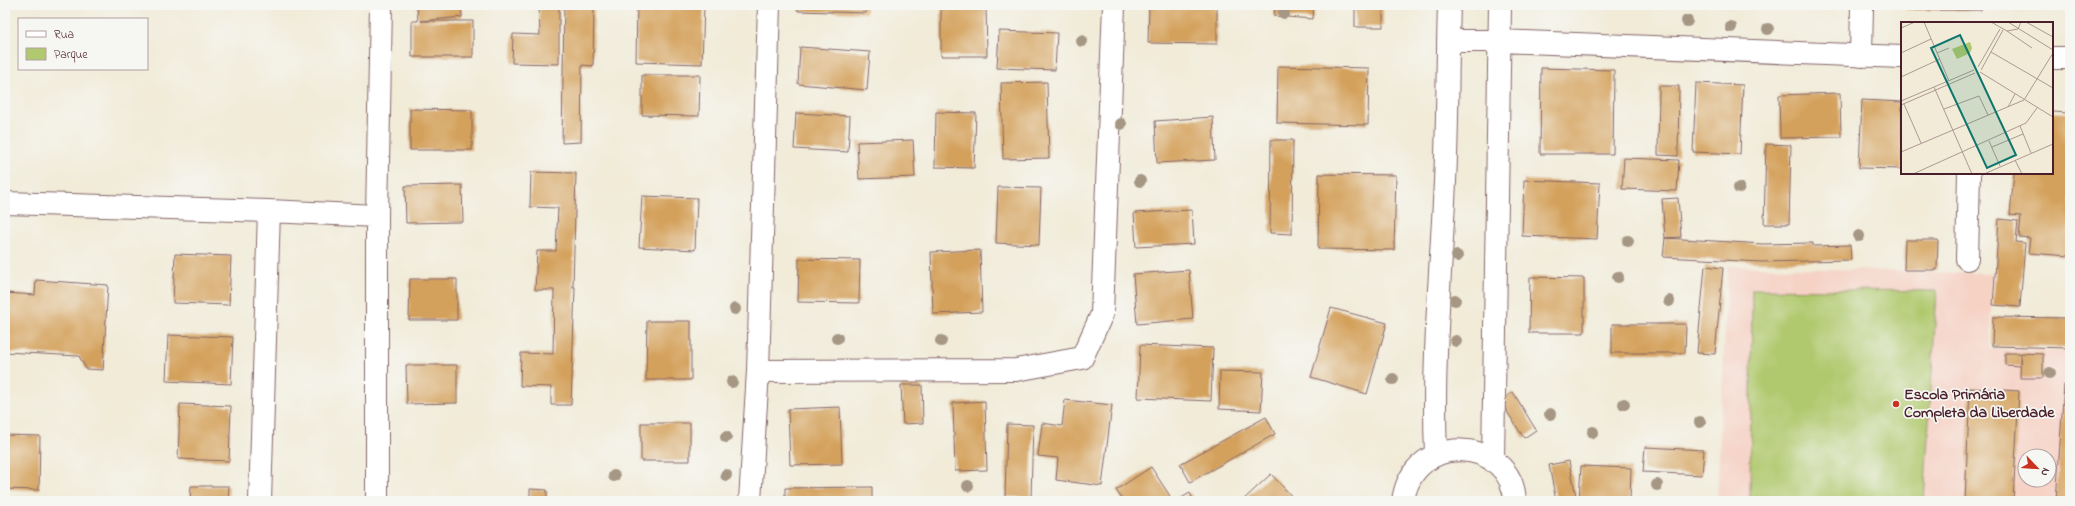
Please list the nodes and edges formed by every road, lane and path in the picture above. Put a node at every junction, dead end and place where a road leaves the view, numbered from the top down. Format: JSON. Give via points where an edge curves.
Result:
{"nodes":[{"id":1,"x":381,"y":5,"type":"edge"},
{"id":2,"x":769,"y":5,"type":"edge"},
{"id":3,"x":1114,"y":5,"type":"edge"},
{"id":4,"x":1449,"y":5,"type":"edge"},
{"id":5,"x":1500,"y":5,"type":"edge"},
{"id":6,"x":1862,"y":5,"type":"edge"},
{"id":7,"x":1498,"y":40,"type":"junction"},
{"id":8,"x":1448,"y":41,"type":"junction"},
{"id":9,"x":1861,"y":56,"type":"junction"},
{"id":10,"x":1901,"y":57,"type":"edge"},
{"id":11,"x":2053,"y":58,"type":"edge"},
{"id":12,"x":2070,"y":58,"type":"edge"},
{"id":13,"x":1969,"y":174,"type":"edge"},
{"id":14,"x":5,"y":204,"type":"edge"},
{"id":15,"x":269,"y":211,"type":"junction"},
{"id":16,"x":377,"y":216,"type":"junction"},
{"id":17,"x":1967,"y":259,"type":"dead end"},
{"id":18,"x":758,"y":371,"type":"junction"},
{"id":19,"x":1436,"y":454,"type":"junction"},
{"id":20,"x":1493,"y":460,"type":"junction"},
{"id":21,"x":260,"y":501,"type":"edge"},
{"id":22,"x":377,"y":501,"type":"edge"},
{"id":23,"x":750,"y":501,"type":"edge"},
{"id":24,"x":1403,"y":501,"type":"edge"},
{"id":25,"x":1515,"y":501,"type":"edge"}],
"edges":[{"from":1,"to":16,"type":"street"},
{"from":2,"to":18,"type":"street"},
{"from":3,"to":18,"type":"street","via":[[1102,314],[1082,358],[1016,370]]},
{"from":4,"to":8,"type":"street"},
{"from":5,"to":7,"type":"street"},
{"from":6,"to":9,"type":"street"},
{"from":7,"to":8,"type":"street"},
{"from":7,"to":9,"type":"street"},
{"from":7,"to":20,"type":"street"},
{"from":8,"to":19,"type":"street","via":[[1445,180],[1435,360]]},
{"from":9,"to":10,"type":"street"},
{"from":11,"to":12,"type":"street"},
{"from":13,"to":17,"type":"street"},
{"from":14,"to":15,"type":"street"},
{"from":15,"to":16,"type":"street"},
{"from":15,"to":21,"type":"street"},
{"from":16,"to":22,"type":"street"},
{"from":18,"to":23,"type":"street"},
{"from":19,"to":20,"type":"street","via":[[1455,449],[1475,451]]},
{"from":19,"to":24,"type":"street","via":[[1420,465],[1408,481]]},
{"from":20,"to":25,"type":"street","via":[[1506,475]]}]}
